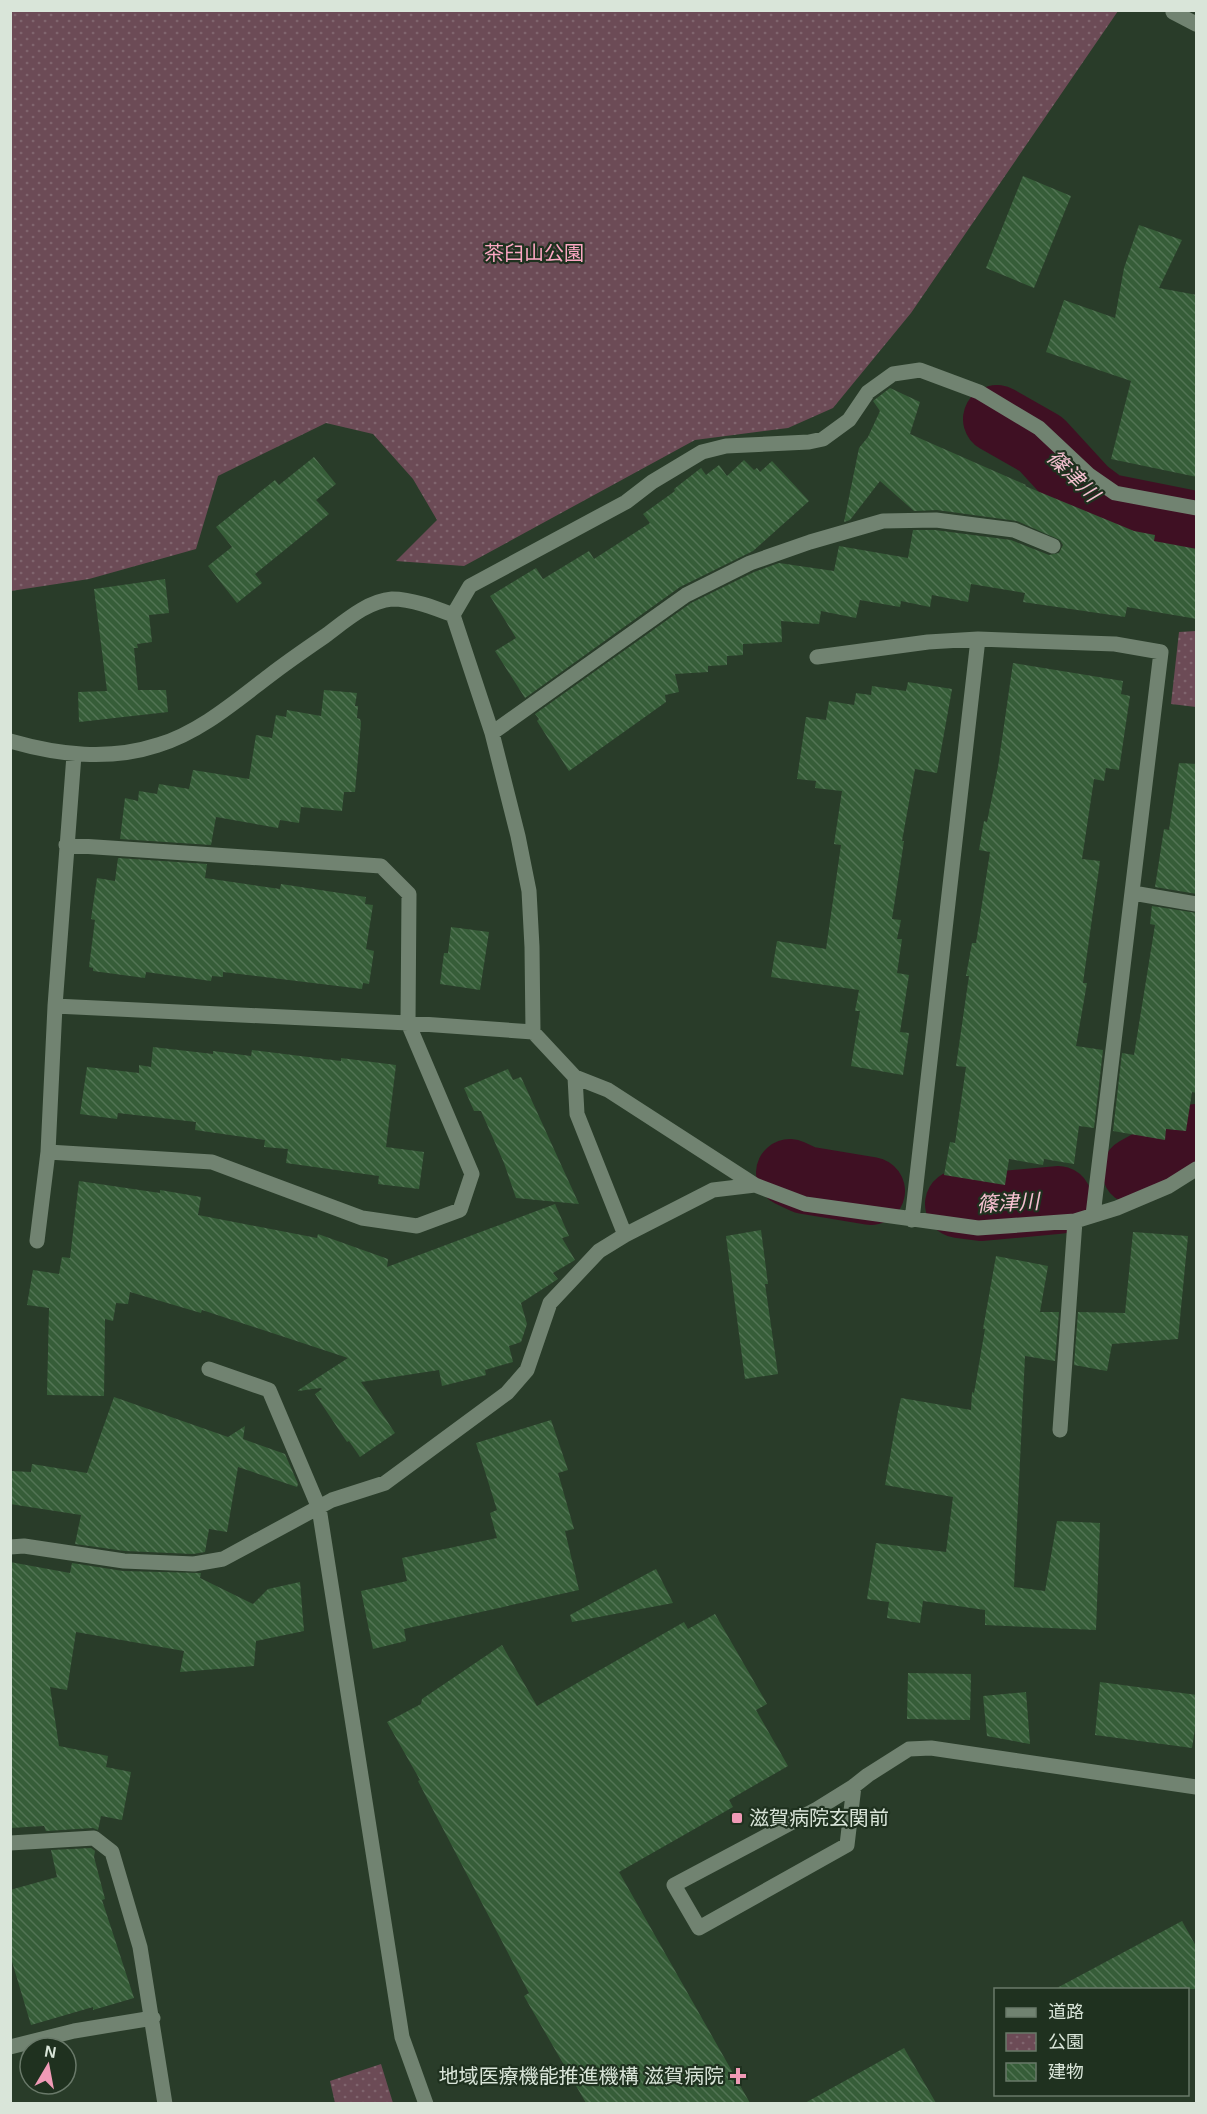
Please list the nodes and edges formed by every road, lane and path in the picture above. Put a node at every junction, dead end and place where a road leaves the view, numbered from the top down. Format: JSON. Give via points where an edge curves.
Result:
{"nodes":[{"id":1,"x":1173,"y":12,"type":"dead end"},
{"id":2,"x":1197,"y":24,"type":"edge"},
{"id":3,"x":1197,"y":508,"type":"edge"},
{"id":4,"x":1053,"y":546,"type":"dead end"},
{"id":5,"x":453,"y":615,"type":"junction"},
{"id":6,"x":978,"y":639,"type":"junction"},
{"id":7,"x":817,"y":657,"type":"dead end"},
{"id":8,"x":492,"y":733,"type":"junction"},
{"id":9,"x":10,"y":741,"type":"edge"},
{"id":10,"x":74,"y":755,"type":"junction"},
{"id":11,"x":66,"y":845,"type":"junction"},
{"id":12,"x":1133,"y":893,"type":"junction"},
{"id":13,"x":1197,"y":904,"type":"edge"},
{"id":14,"x":55,"y":1006,"type":"junction"},
{"id":15,"x":408,"y":1023,"type":"junction"},
{"id":16,"x":533,"y":1032,"type":"junction"},
{"id":17,"x":575,"y":1077,"type":"junction"},
{"id":18,"x":48,"y":1152,"type":"junction"},
{"id":19,"x":1197,"y":1169,"type":"edge"},
{"id":20,"x":755,"y":1185,"type":"junction"},
{"id":21,"x":1093,"y":1215,"type":"junction"},
{"id":22,"x":912,"y":1220,"type":"junction"},
{"id":23,"x":1075,"y":1221,"type":"junction"},
{"id":24,"x":625,"y":1235,"type":"junction"},
{"id":25,"x":37,"y":1241,"type":"dead end"},
{"id":26,"x":209,"y":1369,"type":"dead end"},
{"id":27,"x":1060,"y":1430,"type":"dead end"},
{"id":28,"x":319,"y":1508,"type":"junction"},
{"id":29,"x":10,"y":1547,"type":"edge"},
{"id":30,"x":854,"y":1786,"type":"junction"},
{"id":31,"x":1197,"y":1787,"type":"edge"},
{"id":32,"x":10,"y":1843,"type":"edge"},
{"id":33,"x":153,"y":2018,"type":"junction"},
{"id":34,"x":10,"y":2047,"type":"edge"},
{"id":35,"x":165,"y":2103,"type":"edge"},
{"id":36,"x":426,"y":2103,"type":"edge"}],
"edges":[{"from":1,"to":2,"type":"street"},
{"from":3,"to":5,"type":"street","via":[[1115,493],[1089,475],[1039,428],[979,392],[920,370],[893,374],[868,392],[849,420],[823,438],[726,446],[702,452],[626,502],[470,586]]},
{"from":4,"to":8,"type":"street","via":[[1014,530],[936,520],[883,521],[810,542],[750,563],[686,595]]},
{"from":5,"to":8,"type":"street"},
{"from":5,"to":10,"type":"street","via":[[391,599],[369,606],[203,724],[159,745],[116,755]]},
{"from":6,"to":7,"type":"street"},
{"from":6,"to":12,"type":"street","via":[[1115,644],[1161,652]]},
{"from":6,"to":22,"type":"street"},
{"from":8,"to":16,"type":"street","via":[[529,891]]},
{"from":9,"to":10,"type":"street"},
{"from":10,"to":11,"type":"street"},
{"from":11,"to":14,"type":"street"},
{"from":11,"to":15,"type":"street","via":[[381,866],[409,894]]},
{"from":12,"to":13,"type":"street"},
{"from":12,"to":21,"type":"street"},
{"from":14,"to":15,"type":"street"},
{"from":14,"to":18,"type":"street"},
{"from":15,"to":16,"type":"street"},
{"from":15,"to":18,"type":"street","via":[[472,1174],[460,1210],[417,1226],[362,1218],[212,1162]]},
{"from":16,"to":17,"type":"street"},
{"from":17,"to":20,"type":"street","via":[[608,1090]]},
{"from":17,"to":24,"type":"street","via":[[577,1114]]},
{"from":18,"to":25,"type":"street"},
{"from":19,"to":21,"type":"street","via":[[1169,1186]]},
{"from":20,"to":22,"type":"street","via":[[805,1204]]},
{"from":20,"to":24,"type":"street","via":[[713,1190]]},
{"from":21,"to":23,"type":"street"},
{"from":22,"to":23,"type":"street","via":[[978,1228]]},
{"from":23,"to":27,"type":"street"},
{"from":24,"to":28,"type":"street","via":[[599,1251],[549,1303],[527,1370],[507,1393],[384,1483]]},
{"from":26,"to":28,"type":"street","via":[[269,1390]]},
{"from":28,"to":29,"type":"street","via":[[223,1558],[194,1564],[124,1561]]},
{"from":28,"to":36,"type":"street","via":[[402,2037]]},
{"from":30,"to":30,"type":"street","via":[[847,1845],[699,1928],[674,1885]]},
{"from":30,"to":31,"type":"street","via":[[909,1749],[931,1748]]},
{"from":32,"to":33,"type":"street","via":[[94,1838],[112,1852],[140,1947]]},
{"from":33,"to":34,"type":"street"},
{"from":33,"to":35,"type":"street"}]}
